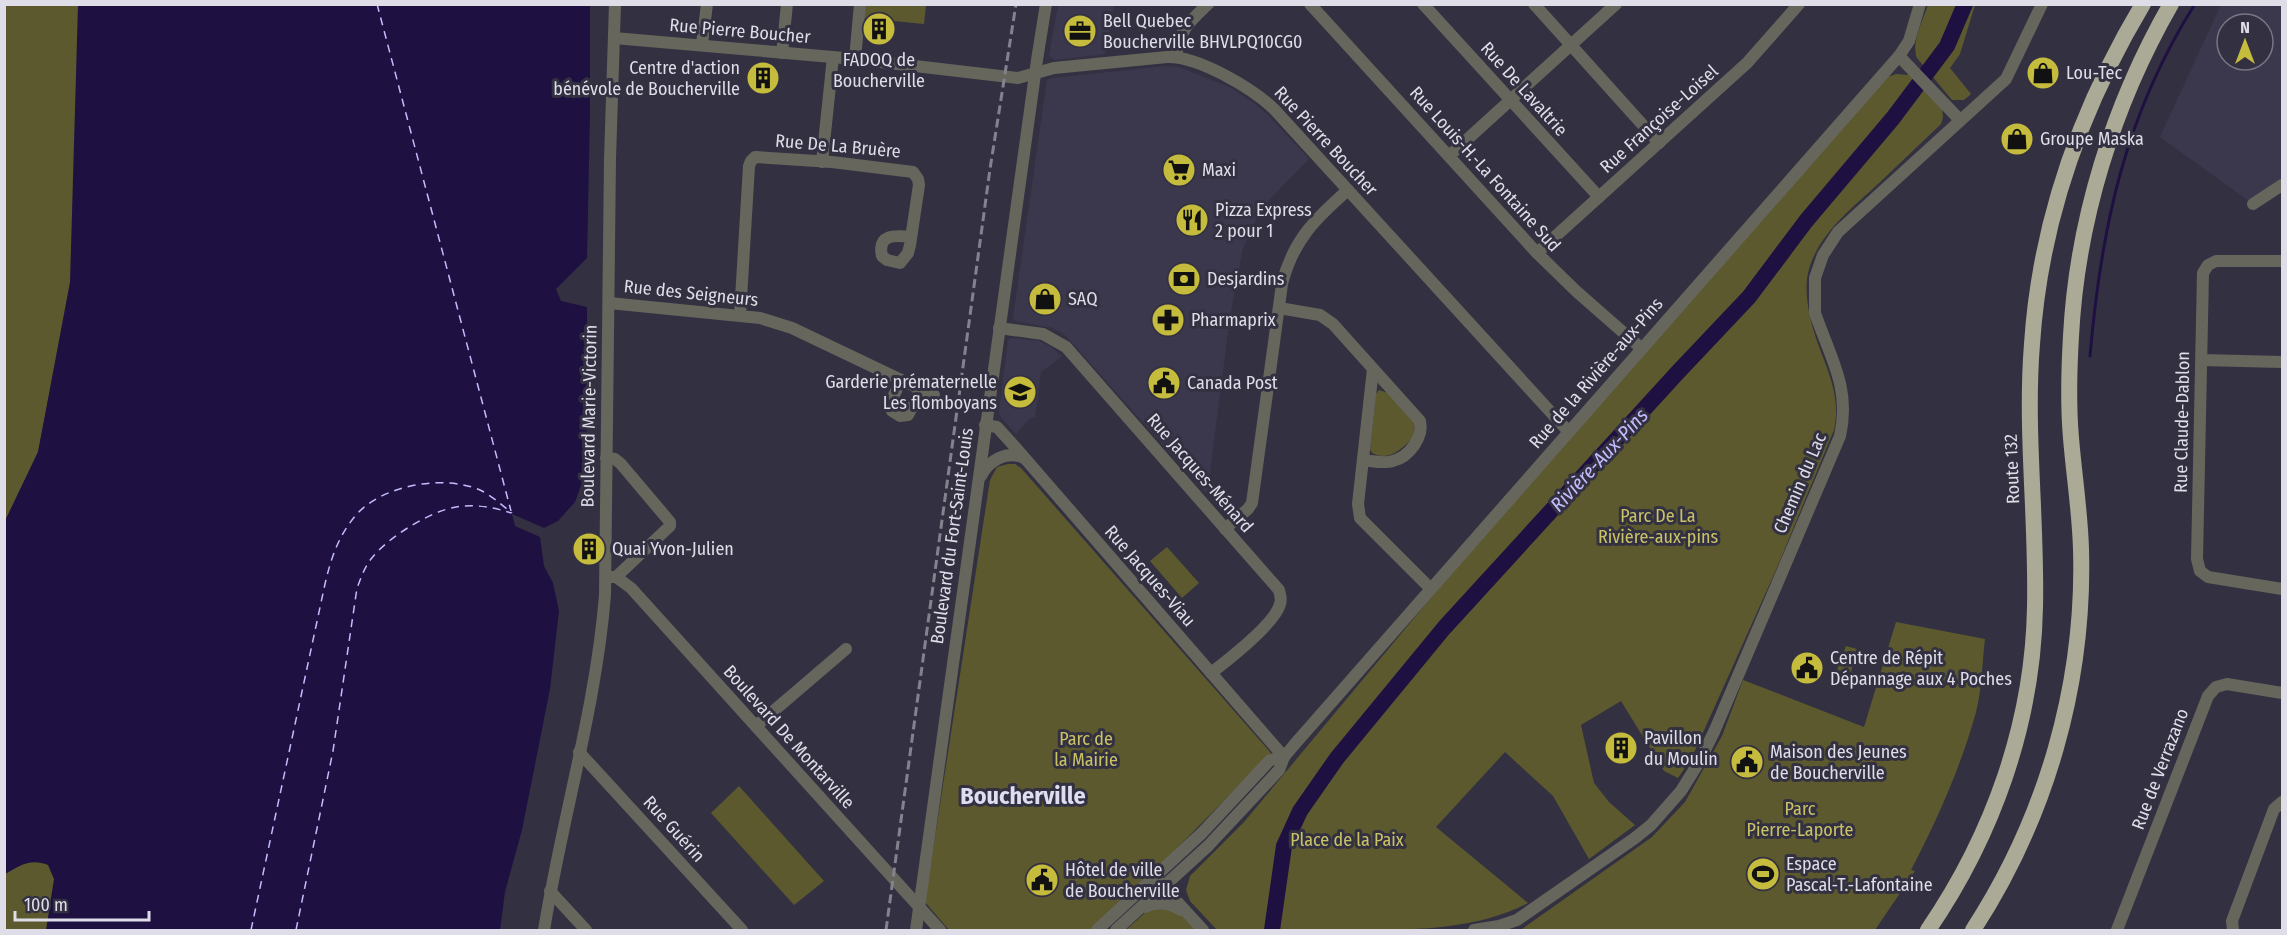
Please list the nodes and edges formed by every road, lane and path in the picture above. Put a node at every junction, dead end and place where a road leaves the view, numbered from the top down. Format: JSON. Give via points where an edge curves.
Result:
{"nodes":[{"id":1,"x":615,"y":4,"type":"edge"},
{"id":2,"x":707,"y":4,"type":"edge"},
{"id":3,"x":786,"y":4,"type":"edge"},
{"id":4,"x":860,"y":4,"type":"edge"},
{"id":5,"x":1046,"y":4,"type":"edge"},
{"id":6,"x":1208,"y":4,"type":"edge"},
{"id":7,"x":1310,"y":4,"type":"edge"},
{"id":8,"x":1424,"y":4,"type":"edge"},
{"id":9,"x":1534,"y":4,"type":"edge"},
{"id":10,"x":1616,"y":4,"type":"edge"},
{"id":11,"x":1799,"y":4,"type":"edge"},
{"id":12,"x":1920,"y":4,"type":"edge"},
{"id":13,"x":2042,"y":4,"type":"edge"},
{"id":14,"x":2143,"y":4,"type":"edge"},
{"id":15,"x":2171,"y":4,"type":"edge"},
{"id":16,"x":614,"y":38,"type":"junction"},
{"id":17,"x":702,"y":44,"type":"junction"},
{"id":18,"x":1570,"y":45,"type":"junction"},
{"id":19,"x":782,"y":53,"type":"junction"},
{"id":20,"x":1899,"y":56,"type":"junction"},
{"id":21,"x":833,"y":57,"type":"junction"},
{"id":22,"x":1176,"y":57,"type":"junction"},
{"id":23,"x":855,"y":59,"type":"junction"},
{"id":24,"x":1035,"y":73,"type":"junction"},
{"id":25,"x":1511,"y":100,"type":"junction"},
{"id":26,"x":1959,"y":119,"type":"junction"},
{"id":27,"x":1659,"y":143,"type":"junction"},
{"id":28,"x":1449,"y":156,"type":"junction"},
{"id":29,"x":822,"y":162,"type":"junction"},
{"id":30,"x":2283,"y":185,"type":"edge"},
{"id":31,"x":1348,"y":190,"type":"junction"},
{"id":32,"x":1599,"y":197,"type":"junction"},
{"id":33,"x":2253,"y":204,"type":"dead end"},
{"id":34,"x":911,"y":237,"type":"dead end"},
{"id":35,"x":1537,"y":253,"type":"junction"},
{"id":36,"x":2283,"y":261,"type":"edge"},
{"id":37,"x":609,"y":303,"type":"junction"},
{"id":38,"x":1279,"y":308,"type":"junction"},
{"id":39,"x":740,"y":315,"type":"junction"},
{"id":40,"x":999,"y":328,"type":"junction"},
{"id":41,"x":1641,"y":348,"type":"junction"},
{"id":42,"x":2202,"y":360,"type":"junction"},
{"id":43,"x":2283,"y":362,"type":"edge"},
{"id":44,"x":1373,"y":369,"type":"junction"},
{"id":45,"x":901,"y":380,"type":"junction"},
{"id":46,"x":921,"y":389,"type":"junction"},
{"id":47,"x":934,"y":395,"type":"dead end"},
{"id":48,"x":986,"y":425,"type":"junction"},
{"id":49,"x":1568,"y":431,"type":"junction"},
{"id":50,"x":606,"y":458,"type":"junction"},
{"id":51,"x":1024,"y":458,"type":"junction"},
{"id":52,"x":1364,"y":460,"type":"junction"},
{"id":53,"x":978,"y":481,"type":"junction"},
{"id":54,"x":1225,"y":529,"type":"junction"},
{"id":55,"x":611,"y":577,"type":"junction"},
{"id":56,"x":1430,"y":588,"type":"junction"},
{"id":57,"x":2283,"y":589,"type":"edge"},
{"id":58,"x":846,"y":649,"type":"dead end"},
{"id":59,"x":1211,"y":673,"type":"junction"},
{"id":60,"x":2283,"y":693,"type":"edge"},
{"id":61,"x":756,"y":726,"type":"junction"},
{"id":62,"x":579,"y":752,"type":"junction"},
{"id":63,"x":1284,"y":757,"type":"junction"},
{"id":64,"x":2283,"y":802,"type":"edge"},
{"id":65,"x":1184,"y":870,"type":"junction"},
{"id":66,"x":1155,"y":877,"type":"junction"},
{"id":67,"x":1164,"y":887,"type":"junction"},
{"id":68,"x":550,"y":891,"type":"junction"},
{"id":69,"x":919,"y":908,"type":"junction"},
{"id":70,"x":1138,"y":910,"type":"junction"},
{"id":71,"x":1187,"y":913,"type":"junction"},
{"id":72,"x":544,"y":930,"type":"edge"},
{"id":73,"x":586,"y":930,"type":"edge"},
{"id":74,"x":742,"y":930,"type":"edge"},
{"id":75,"x":916,"y":930,"type":"edge"},
{"id":76,"x":940,"y":930,"type":"edge"},
{"id":77,"x":1097,"y":930,"type":"edge"},
{"id":78,"x":1116,"y":930,"type":"edge"},
{"id":79,"x":1203,"y":930,"type":"edge"},
{"id":80,"x":1474,"y":930,"type":"edge"},
{"id":81,"x":1928,"y":930,"type":"edge"},
{"id":82,"x":1973,"y":930,"type":"edge"},
{"id":83,"x":2117,"y":930,"type":"edge"},
{"id":84,"x":2233,"y":930,"type":"edge"}],
"edges":[{"from":1,"to":16,"type":"street","name":"Boulevard Marie-Victorin"},
{"from":2,"to":17,"type":"street"},
{"from":3,"to":19,"type":"street"},
{"from":4,"to":23,"type":"street"},
{"from":5,"to":24,"type":"street","name":"Boulevard du Fort-Saint-Louis"},
{"from":6,"to":22,"type":"street","via":[[1184,28]]},
{"from":7,"to":28,"type":"street","name":"Rue Louis-H.-La Fontaine Sud"},
{"from":8,"to":25,"type":"street","name":"Rue De Lavaltrie"},
{"from":9,"to":18,"type":"street"},
{"from":10,"to":18,"type":"street"},
{"from":11,"to":27,"type":"street","name":"Rue Françoise-Loisel","via":[[1747,63]]},
{"from":12,"to":20,"type":"street","name":"Rue de la Rivière-aux-Pins"},
{"from":13,"to":26,"type":"street","name":"Chemin du Lac","via":[[2010,73]]},
{"from":14,"to":81,"type":"highway","name":"Route 132","via":[[2080,130],[2055,206],[2040,278],[2030,378],[2035,618],[2019,729],[2006,777],[1984,832]]},
{"from":15,"to":82,"type":"highway","via":[[2136,72],[2108,146],[2091,203],[2076,280],[2069,395],[2081,591],[2066,709],[2032,818],[2008,870]]},
{"from":16,"to":17,"type":"street","name":"Rue Pierre Boucher"},
{"from":16,"to":37,"type":"street","name":"Boulevard Marie-Victorin"},
{"from":17,"to":19,"type":"street","name":"Rue Pierre Boucher"},
{"from":18,"to":25,"type":"street"},
{"from":18,"to":27,"type":"street"},
{"from":19,"to":21,"type":"street","name":"Rue Pierre Boucher"},
{"from":20,"to":26,"type":"street"},
{"from":20,"to":41,"type":"street","name":"Rue de la Rivière-aux-Pins"},
{"from":21,"to":23,"type":"street","name":"Rue Pierre Boucher"},
{"from":21,"to":29,"type":"street"},
{"from":22,"to":24,"type":"street","name":"Rue Pierre Boucher"},
{"from":22,"to":31,"type":"street","name":"Rue Pierre Boucher","via":[[1242,84],[1264,100]]},
{"from":23,"to":24,"type":"street","name":"Rue Pierre Boucher","via":[[1018,78]]},
{"from":24,"to":40,"type":"street","name":"Boulevard du Fort-Saint-Louis"},
{"from":25,"to":28,"type":"street"},
{"from":25,"to":32,"type":"street","name":"Rue De Lavaltrie"},
{"from":26,"to":80,"type":"street","name":"Chemin du Lac","via":[[1845,224],[1818,266],[1815,313],[1844,395],[1840,436],[1696,767],[1674,800],[1629,842],[1517,920]]},
{"from":27,"to":32,"type":"street","name":"Rue Françoise-Loisel"},
{"from":28,"to":35,"type":"street","name":"Rue Louis-H.-La Fontaine Sud"},
{"from":29,"to":34,"type":"street","name":"Rue De La Bruère","via":[[908,170],[917,175]]},
{"from":29,"to":39,"type":"street","name":"Rue De La Bruère","via":[[755,157],[751,160]]},
{"from":30,"to":33,"type":"street"},
{"from":31,"to":38,"type":"street","via":[[1300,239],[1285,273]]},
{"from":31,"to":49,"type":"street","name":"Rue Pierre Boucher"},
{"from":32,"to":35,"type":"street","name":"Rue Françoise-Loisel"},
{"from":35,"to":41,"type":"street","name":"Rue Louis-H.-La Fontaine Sud"},
{"from":36,"to":42,"type":"street","name":"Rue Claude-Dablon","via":[[2216,261],[2208,265],[2203,273]]},
{"from":37,"to":39,"type":"street","name":"Rue des Seigneurs"},
{"from":37,"to":50,"type":"street","name":"Boulevard Marie-Victorin"},
{"from":38,"to":44,"type":"street","via":[[1327,319]]},
{"from":38,"to":54,"type":"street","via":[[1252,503]]},
{"from":39,"to":45,"type":"street","name":"Rue des Seigneurs","via":[[792,328]]},
{"from":40,"to":48,"type":"street","name":"Boulevard du Fort-Saint-Louis"},
{"from":40,"to":54,"type":"street","name":"Rue Jacques-Ménard","via":[[1043,334],[1066,347]]},
{"from":41,"to":49,"type":"street","name":"Rue de la Rivière-aux-Pins"},
{"from":42,"to":43,"type":"street"},
{"from":42,"to":57,"type":"street","name":"Rue Claude-Dablon","via":[[2197,559],[2200,571],[2208,577]]},
{"from":44,"to":52,"type":"street"},
{"from":44,"to":52,"type":"street","via":[[1422,428],[1418,440],[1400,458],[1384,462]]},
{"from":45,"to":46,"type":"street","name":"Rue des Seigneurs"},
{"from":45,"to":46,"type":"street","via":[[890,408],[900,416],[911,412]]},
{"from":46,"to":47,"type":"street","name":"Rue des Seigneurs"},
{"from":48,"to":51,"type":"street","name":"Rue Jacques-Viau","via":[[997,427]]},
{"from":48,"to":53,"type":"street","name":"Boulevard du Fort-Saint-Louis"},
{"from":49,"to":56,"type":"street","name":"Rue de la Rivière-aux-Pins"},
{"from":50,"to":55,"type":"street","name":"Boulevard Marie-Victorin"},
{"from":50,"to":55,"type":"street","via":[[621,464],[670,522]]},
{"from":51,"to":53,"type":"street","via":[[1014,454],[993,461]]},
{"from":51,"to":59,"type":"street","name":"Rue Jacques-Viau"},
{"from":52,"to":56,"type":"street","via":[[1360,518]]},
{"from":53,"to":69,"type":"street","name":"Boulevard du Fort-Saint-Louis"},
{"from":54,"to":59,"type":"street","name":"Rue Jacques-Ménard","via":[[1281,597],[1280,606],[1253,639]]},
{"from":55,"to":61,"type":"street","name":"Boulevard De Montarville","via":[[632,588]]},
{"from":55,"to":62,"type":"street","name":"Boulevard Marie-Victorin"},
{"from":56,"to":63,"type":"street","name":"Rue de la Rivière-aux-Pins"},
{"from":58,"to":61,"type":"street"},
{"from":59,"to":63,"type":"street","name":"Rue Jacques-Viau"},
{"from":60,"to":83,"type":"street","name":"Rue de Verrazano","via":[[2227,684],[2216,687],[2208,696]]},
{"from":61,"to":69,"type":"street","name":"Boulevard De Montarville"},
{"from":62,"to":68,"type":"street","name":"Boulevard Marie-Victorin"},
{"from":62,"to":74,"type":"street","name":"Rue Guérin"},
{"from":63,"to":65,"type":"street","name":"Rue de la Rivière-aux-Pins","via":[[1275,775]]},
{"from":63,"to":66,"type":"street","name":"Rue de la Rivière-aux-Pins","via":[[1270,760]]},
{"from":64,"to":84,"type":"street","via":[[2274,809],[2232,921]]},
{"from":65,"to":67,"type":"street","name":"Rue de la Rivière-aux-Pins"},
{"from":65,"to":71,"type":"street","via":[[1179,896]]},
{"from":66,"to":67,"type":"street"},
{"from":66,"to":77,"type":"street","name":"Rue de la Rivière-aux-Pins"},
{"from":67,"to":70,"type":"street","name":"Rue de la Rivière-aux-Pins"},
{"from":67,"to":71,"type":"street"},
{"from":68,"to":72,"type":"street","name":"Boulevard Marie-Victorin"},
{"from":68,"to":73,"type":"street"},
{"from":69,"to":75,"type":"street","name":"Boulevard du Fort-Saint-Louis"},
{"from":69,"to":76,"type":"street","name":"Boulevard De Montarville"},
{"from":70,"to":71,"type":"street","via":[[1167,903]]},
{"from":70,"to":78,"type":"street","name":"Rue de la Rivière-aux-Pins"},
{"from":71,"to":79,"type":"street"}]}
